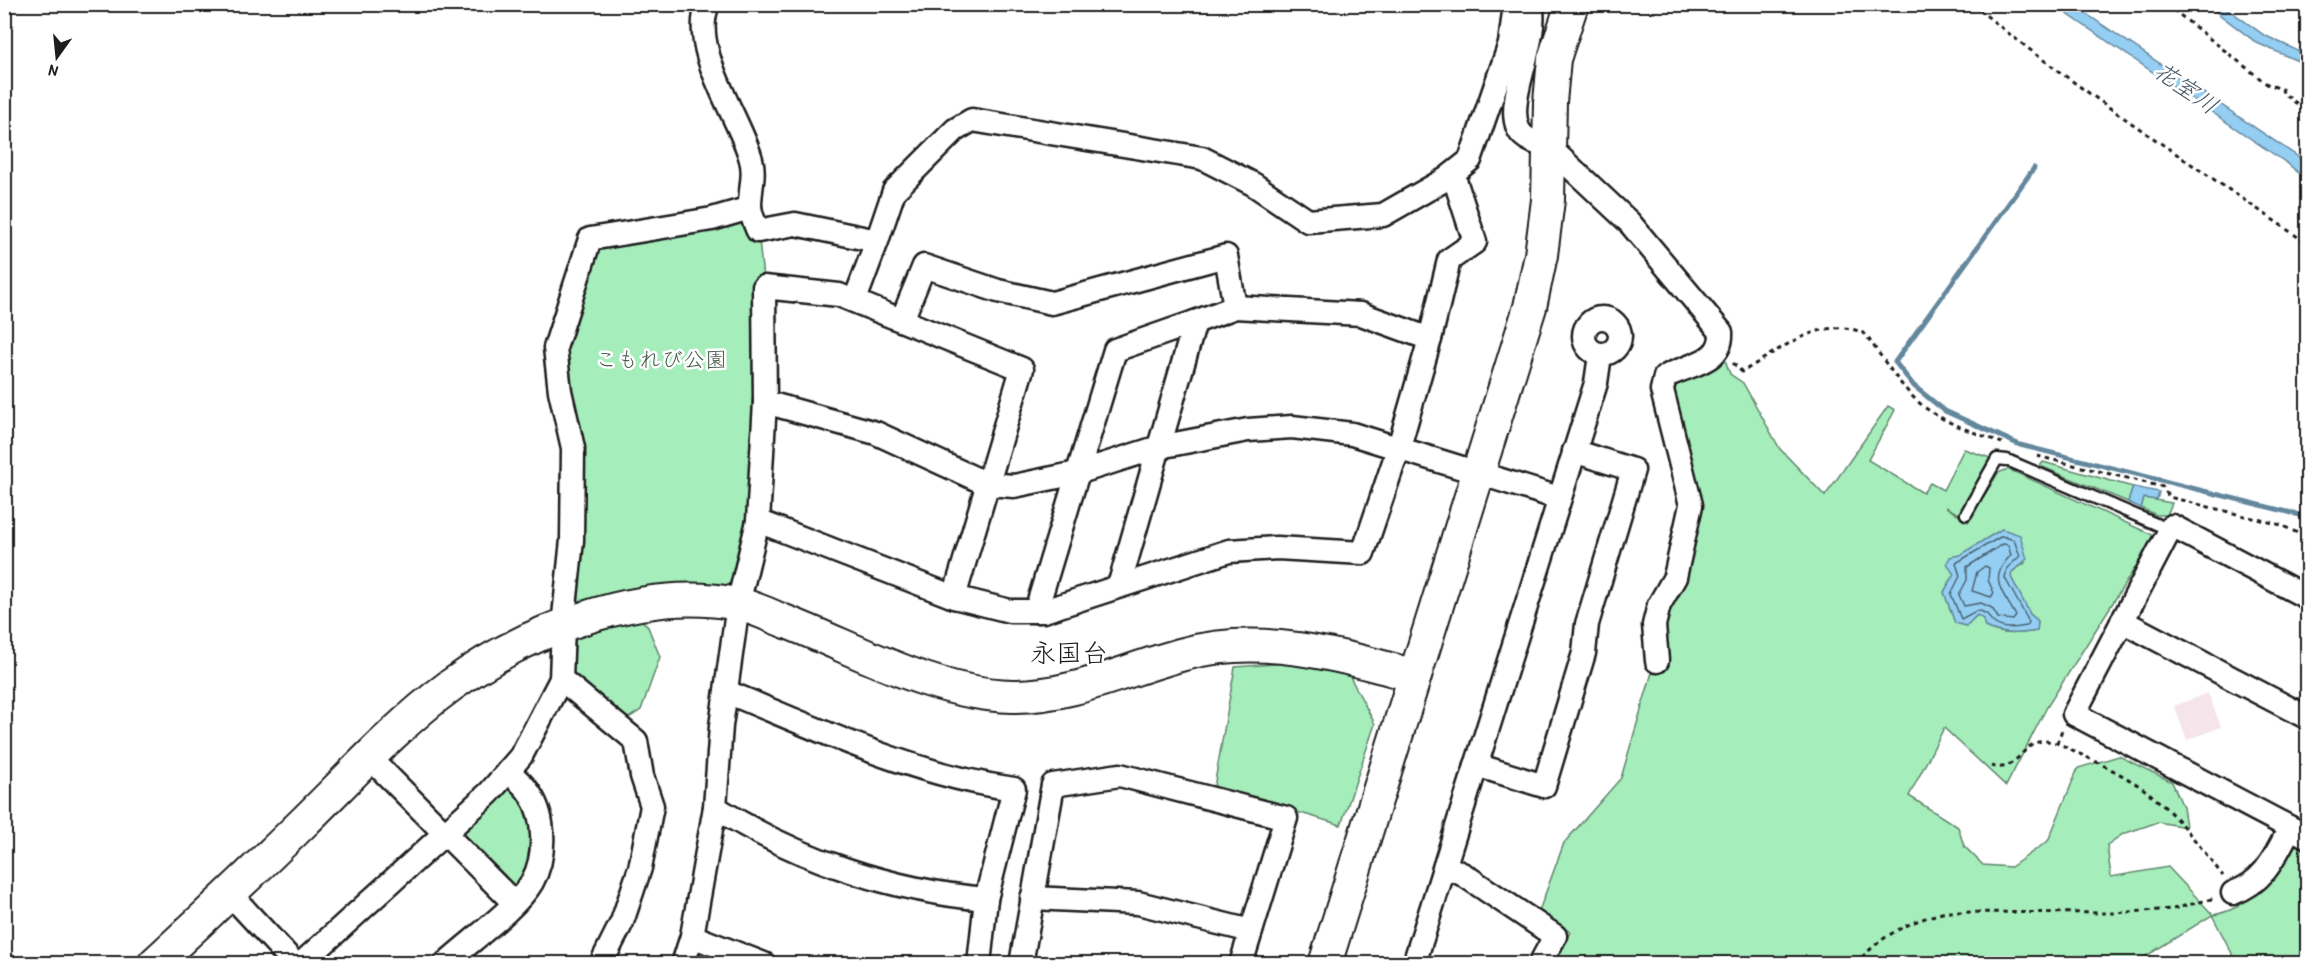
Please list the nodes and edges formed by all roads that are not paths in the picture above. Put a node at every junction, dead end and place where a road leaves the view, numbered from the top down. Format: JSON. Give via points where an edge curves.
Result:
{"nodes":[{"id":1,"x":708,"y":4,"type":"edge"},
{"id":2,"x":1515,"y":4,"type":"edge"},
{"id":3,"x":1531,"y":4,"type":"edge"},
{"id":4,"x":1572,"y":4,"type":"edge"},
{"id":5,"x":1548,"y":146,"type":"junction"},
{"id":6,"x":1453,"y":174,"type":"junction"},
{"id":7,"x":750,"y":208,"type":"junction"},
{"id":8,"x":877,"y":241,"type":"junction"},
{"id":9,"x":855,"y":300,"type":"junction"},
{"id":10,"x":1235,"y":307,"type":"junction"},
{"id":11,"x":902,"y":320,"type":"junction"},
{"id":12,"x":1195,"y":322,"type":"junction"},
{"id":13,"x":1430,"y":339,"type":"junction"},
{"id":14,"x":1600,"y":355,"type":"dead end"},
{"id":15,"x":765,"y":402,"type":"junction"},
{"id":16,"x":1159,"y":447,"type":"junction"},
{"id":17,"x":1399,"y":447,"type":"junction"},
{"id":18,"x":1574,"y":451,"type":"junction"},
{"id":19,"x":1077,"y":473,"type":"junction"},
{"id":20,"x":1480,"y":474,"type":"junction"},
{"id":21,"x":987,"y":484,"type":"junction"},
{"id":22,"x":1558,"y":498,"type":"junction"},
{"id":23,"x":1966,"y":514,"type":"dead end"},
{"id":24,"x":758,"y":521,"type":"junction"},
{"id":25,"x":2170,"y":530,"type":"junction"},
{"id":26,"x":1119,"y":586,"type":"junction"},
{"id":27,"x":954,"y":597,"type":"junction"},
{"id":28,"x":2307,"y":598,"type":"edge"},
{"id":29,"x":738,"y":604,"type":"junction"},
{"id":30,"x":1036,"y":611,"type":"junction"},
{"id":31,"x":2122,"y":621,"type":"junction"},
{"id":32,"x":562,"y":626,"type":"junction"},
{"id":33,"x":1657,"y":661,"type":"dead end"},
{"id":34,"x":1415,"y":676,"type":"junction"},
{"id":35,"x":561,"y":679,"type":"junction"},
{"id":36,"x":727,"y":692,"type":"junction"},
{"id":37,"x":2307,"y":718,"type":"edge"},
{"id":38,"x":370,"y":758,"type":"junction"},
{"id":39,"x":1476,"y":765,"type":"junction"},
{"id":40,"x":508,"y":771,"type":"junction"},
{"id":41,"x":716,"y":807,"type":"junction"},
{"id":42,"x":2299,"y":833,"type":"edge"},
{"id":43,"x":446,"y":834,"type":"junction"},
{"id":44,"x":1445,"y":866,"type":"junction"},
{"id":45,"x":2233,"y":893,"type":"road end"},
{"id":46,"x":230,"y":894,"type":"junction"},
{"id":47,"x":1032,"y":898,"type":"junction"},
{"id":48,"x":986,"y":899,"type":"junction"},
{"id":49,"x":514,"y":903,"type":"junction"},
{"id":50,"x":1251,"y":931,"type":"junction"},
{"id":51,"x":692,"y":936,"type":"junction"},
{"id":52,"x":154,"y":963,"type":"edge"},
{"id":53,"x":295,"y":963,"type":"edge"},
{"id":54,"x":301,"y":963,"type":"edge"},
{"id":55,"x":446,"y":963,"type":"edge"},
{"id":56,"x":601,"y":963,"type":"edge"},
{"id":57,"x":683,"y":963,"type":"edge"},
{"id":58,"x":764,"y":963,"type":"edge"},
{"id":59,"x":979,"y":963,"type":"edge"},
{"id":60,"x":1021,"y":963,"type":"edge"},
{"id":61,"x":1241,"y":963,"type":"edge"},
{"id":62,"x":1326,"y":963,"type":"edge"},
{"id":63,"x":1414,"y":963,"type":"edge"},
{"id":64,"x":1540,"y":963,"type":"edge"}],
"edges":[{"from":1,"to":7,"type":"street","via":[[704,12],[705,49],[750,156],[754,175]]},
{"from":2,"to":6,"type":"street","via":[[1510,44],[1470,160]]},
{"from":3,"to":5,"type":"street","via":[[1528,49],[1515,114],[1518,130],[1534,143]]},
{"from":4,"to":5,"type":"street","via":[[1554,59]]},
{"from":5,"to":20,"type":"street","via":[[1548,200],[1539,266],[1516,360]]},
{"from":5,"to":33,"type":"street","via":[[1629,222],[1720,332],[1722,344],[1714,356],[1665,377],[1662,390],[1691,505],[1675,577],[1659,605],[1654,625]]},
{"from":6,"to":8,"type":"street","via":[[1383,216],[1308,221],[1253,184],[1202,158],[972,120],[955,130],[894,190]]},
{"from":6,"to":13,"type":"street","via":[[1475,242],[1449,260]]},
{"from":7,"to":8,"type":"street","via":[[758,231],[795,224]]},
{"from":7,"to":32,"type":"street","via":[[712,219],[590,239],[555,348],[573,448],[572,540]]},
{"from":8,"to":9,"type":"street"},
{"from":9,"to":11,"type":"street"},
{"from":9,"to":15,"type":"street","via":[[764,287]]},
{"from":10,"to":11,"type":"street","via":[[1226,256],[1052,303],[998,291],[924,266]]},
{"from":10,"to":12,"type":"street"},
{"from":10,"to":13,"type":"street","via":[[1361,314]]},
{"from":11,"to":21,"type":"street","via":[[1022,369]]},
{"from":12,"to":16,"type":"street"},
{"from":12,"to":19,"type":"street","via":[[1115,350]]},
{"from":13,"to":17,"type":"street"},
{"from":14,"to":18,"type":"street","via":[[1596,383]]},
{"from":15,"to":21,"type":"street","via":[[876,433]]},
{"from":15,"to":24,"type":"street"},
{"from":16,"to":17,"type":"street","via":[[1248,430],[1292,427],[1352,434]]},
{"from":16,"to":19,"type":"street"},
{"from":16,"to":26,"type":"street"},
{"from":17,"to":20,"type":"street"},
{"from":17,"to":26,"type":"street","via":[[1363,553],[1276,548],[1229,551]]},
{"from":18,"to":22,"type":"street"},
{"from":18,"to":39,"type":"street","via":[[1632,470],[1544,786]]},
{"from":19,"to":21,"type":"street","via":[[1014,486]]},
{"from":19,"to":30,"type":"street"},
{"from":20,"to":22,"type":"street"},
{"from":20,"to":34,"type":"street"},
{"from":21,"to":27,"type":"street"},
{"from":22,"to":39,"type":"street"},
{"from":23,"to":25,"type":"lane","via":[[1997,459]]},
{"from":24,"to":27,"type":"street"},
{"from":24,"to":29,"type":"street"},
{"from":25,"to":28,"type":"street","via":[[2172,526]]},
{"from":25,"to":31,"type":"street"},
{"from":26,"to":30,"type":"street"},
{"from":27,"to":30,"type":"street","via":[[1010,610]]},
{"from":29,"to":32,"type":"street","via":[[683,599],[627,607]]},
{"from":29,"to":34,"type":"street","via":[[940,686],[1012,696],[1076,690],[1185,654],[1236,644],[1336,654]]},
{"from":29,"to":36,"type":"street"},
{"from":31,"to":37,"type":"street"},
{"from":31,"to":42,"type":"street","via":[[2074,714]]},
{"from":32,"to":35,"type":"street"},
{"from":32,"to":38,"type":"street","via":[[513,646],[450,686]]},
{"from":34,"to":62,"type":"street"},
{"from":35,"to":40,"type":"street","via":[[521,756]]},
{"from":35,"to":56,"type":"street","via":[[636,741],[652,806],[630,900]]},
{"from":36,"to":41,"type":"street"},
{"from":36,"to":48,"type":"street","via":[[894,759],[954,779],[1014,789]]},
{"from":38,"to":43,"type":"street"},
{"from":38,"to":46,"type":"street"},
{"from":39,"to":44,"type":"street"},
{"from":40,"to":43,"type":"street"},
{"from":40,"to":49,"type":"street","via":[[530,793],[538,810],[543,841],[532,881]]},
{"from":41,"to":48,"type":"street","via":[[752,831],[842,867],[949,896]]},
{"from":41,"to":51,"type":"street"},
{"from":42,"to":45,"type":"street","via":[[2249,888]]},
{"from":43,"to":49,"type":"street"},
{"from":43,"to":54,"type":"street"},
{"from":44,"to":63,"type":"street"},
{"from":44,"to":64,"type":"street","via":[[1555,936]]},
{"from":46,"to":52,"type":"street"},
{"from":46,"to":53,"type":"street"},
{"from":47,"to":50,"type":"street","via":[[1138,903]]},
{"from":47,"to":50,"type":"street","via":[[1053,785],[1120,775],[1286,818]]},
{"from":47,"to":60,"type":"street"},
{"from":48,"to":59,"type":"street"},
{"from":49,"to":55,"type":"street"},
{"from":50,"to":61,"type":"street"},
{"from":51,"to":57,"type":"street"},
{"from":51,"to":58,"type":"street"}]}
